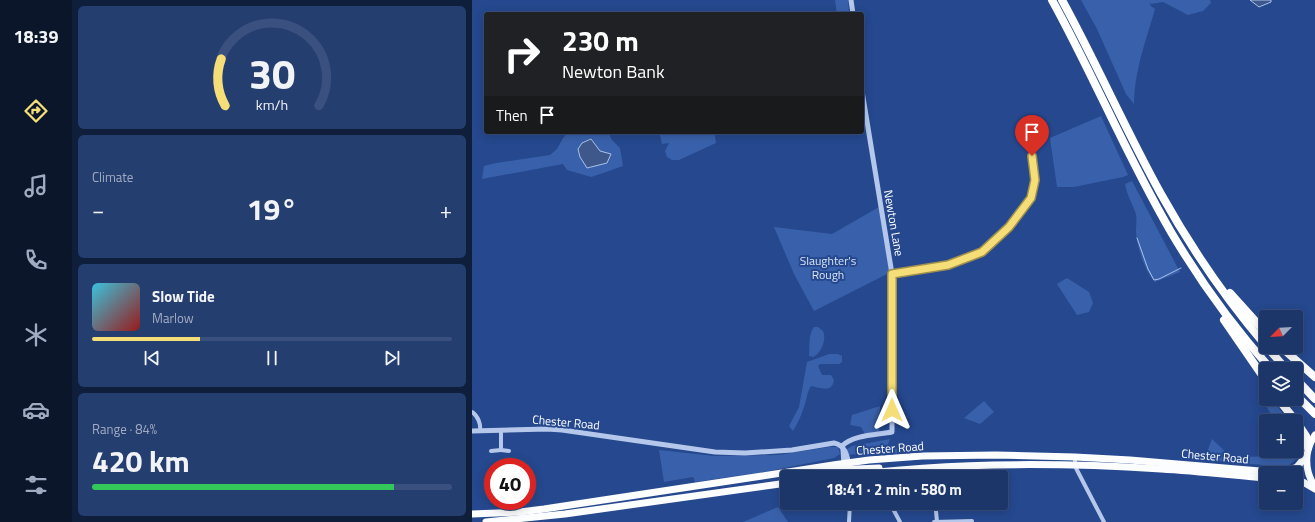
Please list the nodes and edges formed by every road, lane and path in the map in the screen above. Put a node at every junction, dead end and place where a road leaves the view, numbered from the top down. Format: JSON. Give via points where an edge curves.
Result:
{"nodes":[{"id":1,"x":851,"y":0,"type":"edge"},
{"id":2,"x":1052,"y":0,"type":"edge"},
{"id":3,"x":1062,"y":0,"type":"edge"},
{"id":4,"x":853,"y":12,"type":"edge"},
{"id":5,"x":864,"y":103,"type":"edge"},
{"id":6,"x":1032,"y":156,"type":"dead end"},
{"id":7,"x":1194,"y":249,"type":"junction"},
{"id":8,"x":1184,"y":254,"type":"junction"},
{"id":9,"x":892,"y":274,"type":"junction"},
{"id":10,"x":1259,"y":326,"type":"edge"},
{"id":11,"x":1259,"y":338,"type":"edge"},
{"id":12,"x":1273,"y":354,"type":"edge"},
{"id":13,"x":1289,"y":354,"type":"edge"},
{"id":14,"x":1265,"y":362,"type":"edge"},
{"id":15,"x":1280,"y":362,"type":"edge"},
{"id":16,"x":1259,"y":370,"type":"edge"},
{"id":17,"x":1315,"y":377,"type":"edge"},
{"id":18,"x":1303,"y":386,"type":"edge"},
{"id":19,"x":1315,"y":399,"type":"edge"},
{"id":20,"x":1303,"y":402,"type":"edge"},
{"id":21,"x":1284,"y":406,"type":"edge"},
{"id":22,"x":472,"y":412,"type":"edge"},
{"id":23,"x":1290,"y":414,"type":"edge"},
{"id":24,"x":1315,"y":414,"type":"edge"},
{"id":25,"x":501,"y":430,"type":"junction"},
{"id":26,"x":472,"y":431,"type":"edge"},
{"id":27,"x":480,"y":431,"type":"junction"},
{"id":28,"x":892,"y":432,"type":"joint"},
{"id":29,"x":1303,"y":432,"type":"edge"},
{"id":30,"x":1315,"y":435,"type":"edge"},
{"id":31,"x":842,"y":448,"type":"junction"},
{"id":32,"x":491,"y":450,"type":"dead end"},
{"id":33,"x":501,"y":450,"type":"junction"},
{"id":34,"x":509,"y":451,"type":"dead end"},
{"id":35,"x":1307,"y":452,"type":"junction"},
{"id":36,"x":1075,"y":457,"type":"junction"},
{"id":37,"x":1075,"y":466,"type":"junction"},
{"id":38,"x":847,"y":470,"type":"edge"},
{"id":39,"x":850,"y":470,"type":"edge"},
{"id":40,"x":870,"y":470,"type":"edge"},
{"id":41,"x":780,"y":474,"type":"edge"},
{"id":42,"x":1259,"y":477,"type":"edge"},
{"id":43,"x":1303,"y":482,"type":"edge"},
{"id":44,"x":780,"y":484,"type":"edge"},
{"id":45,"x":1315,"y":488,"type":"edge"},
{"id":46,"x":850,"y":510,"type":"edge"},
{"id":47,"x":894,"y":510,"type":"edge"},
{"id":48,"x":936,"y":510,"type":"edge"},
{"id":49,"x":472,"y":514,"type":"edge"},
{"id":50,"x":972,"y":521,"type":"dead end"},
{"id":51,"x":486,"y":522,"type":"edge"},
{"id":52,"x":849,"y":522,"type":"edge"},
{"id":53,"x":900,"y":522,"type":"edge"},
{"id":54,"x":935,"y":522,"type":"edge"},
{"id":55,"x":1104,"y":522,"type":"edge"}],
"edges":[{"from":1,"to":4,"type":"street"},
{"from":2,"to":8,"type":"highway","via":[[1092,76],[1126,149]]},
{"from":3,"to":7,"type":"highway","via":[[1161,195]]},
{"from":5,"to":9,"type":"street","name":"Newton Lane"},
{"from":6,"to":9,"type":"street","via":[[1035,180],[1031,198],[1009,227],[982,252],[948,265]]},
{"from":7,"to":10,"type":"highway"},
{"from":7,"to":11,"type":"highway","via":[[1236,310]]},
{"from":8,"to":14,"type":"highway","via":[[1227,315]]},
{"from":8,"to":16,"type":"highway","via":[[1207,297]]},
{"from":9,"to":28,"type":"street","name":"Newton Lane"},
{"from":12,"to":15,"type":"highway"},
{"from":13,"to":17,"type":"highway"},
{"from":18,"to":19,"type":"highway"},
{"from":20,"to":24,"type":"highway"},
{"from":21,"to":23,"type":"highway"},
{"from":22,"to":27,"type":"street","via":[[478,420]]},
{"from":25,"to":27,"type":"street","name":"Chester Road"},
{"from":25,"to":31,"type":"street","name":"Chester Road","via":[[562,430],[715,452],[792,450],[834,443]]},
{"from":25,"to":33,"type":"street"},
{"from":26,"to":27,"type":"street","name":"Chester Road"},
{"from":28,"to":31,"type":"street","name":"Chester Road","via":[[854,439]]},
{"from":29,"to":35,"type":"highway","via":[[1306,436]]},
{"from":30,"to":35,"type":"highway","name":"Chester Road"},
{"from":31,"to":38,"type":"street"},
{"from":32,"to":33,"type":"street"},
{"from":33,"to":34,"type":"street"},
{"from":35,"to":36,"type":"highway","name":"Chester Road","via":[[1297,468],[1283,473]]},
{"from":35,"to":45,"type":"highway","via":[[1308,472]]},
{"from":36,"to":37,"type":"street"},
{"from":36,"to":39,"type":"highway","name":"Chester Road","via":[[952,455],[892,458]]},
{"from":37,"to":40,"type":"highway","name":"Chester Road","via":[[976,465]]},
{"from":37,"to":42,"type":"highway","name":"Chester Road","via":[[1161,469]]},
{"from":37,"to":55,"type":"street"},
{"from":41,"to":49,"type":"highway","name":"Chester Road","via":[[544,509]]},
{"from":43,"to":45,"type":"highway"},
{"from":44,"to":51,"type":"highway","via":[[565,514]]},
{"from":46,"to":52,"type":"street"},
{"from":47,"to":53,"type":"street"},
{"from":48,"to":54,"type":"street"},
{"from":50,"to":54,"type":"street"}]}
